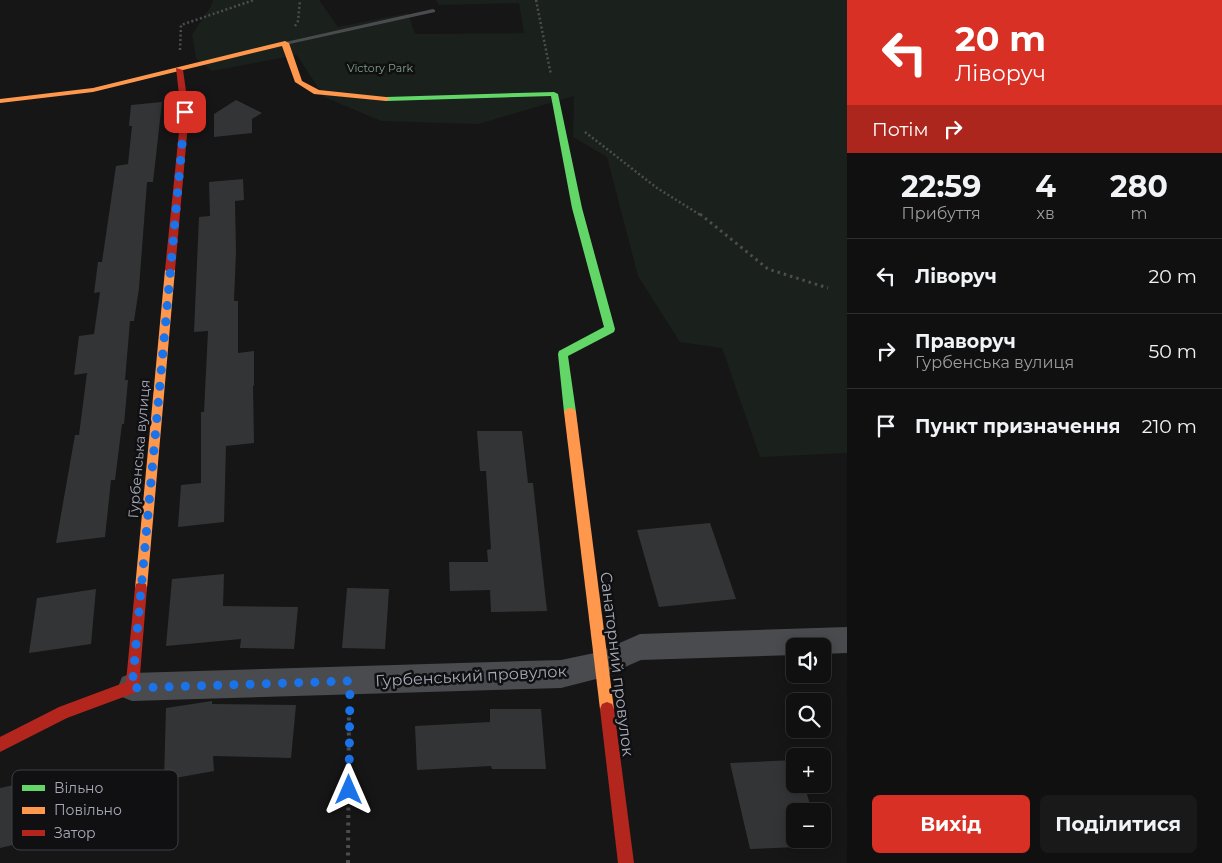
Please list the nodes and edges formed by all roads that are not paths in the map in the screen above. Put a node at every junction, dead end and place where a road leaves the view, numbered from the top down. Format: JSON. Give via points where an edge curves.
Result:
{"nodes":[{"id":1,"x":433,"y":10,"type":"dead end"},
{"id":2,"x":285,"y":43,"type":"junction"},
{"id":3,"x":179,"y":70,"type":"junction"},
{"id":4,"x":0,"y":101,"type":"edge"},
{"id":5,"x":847,"y":640,"type":"edge"},
{"id":6,"x":600,"y":665,"type":"junction"},
{"id":7,"x":132,"y":688,"type":"junction"},
{"id":8,"x":0,"y":745,"type":"edge"},
{"id":9,"x":626,"y":863,"type":"edge"}],
"edges":[{"from":1,"to":2,"type":"lane"},
{"from":2,"to":3,"type":"street"},
{"from":2,"to":6,"type":"street","name":"Санаторний провулок","via":[[299,82],[317,92],[375,99],[554,94],[577,208],[610,329],[563,354]]},
{"from":3,"to":4,"type":"street","via":[[93,90]]},
{"from":3,"to":7,"type":"street","name":"Гурбенська вулиця","via":[[185,112]]},
{"from":5,"to":6,"type":"street","name":"Гурбенський провулок","via":[[640,647]]},
{"from":6,"to":7,"type":"street","name":"Гурбенський провулок","via":[[562,674]]},
{"from":6,"to":9,"type":"street","name":"Санаторний провулок"},
{"from":7,"to":8,"type":"street","via":[[59,713]]}]}
